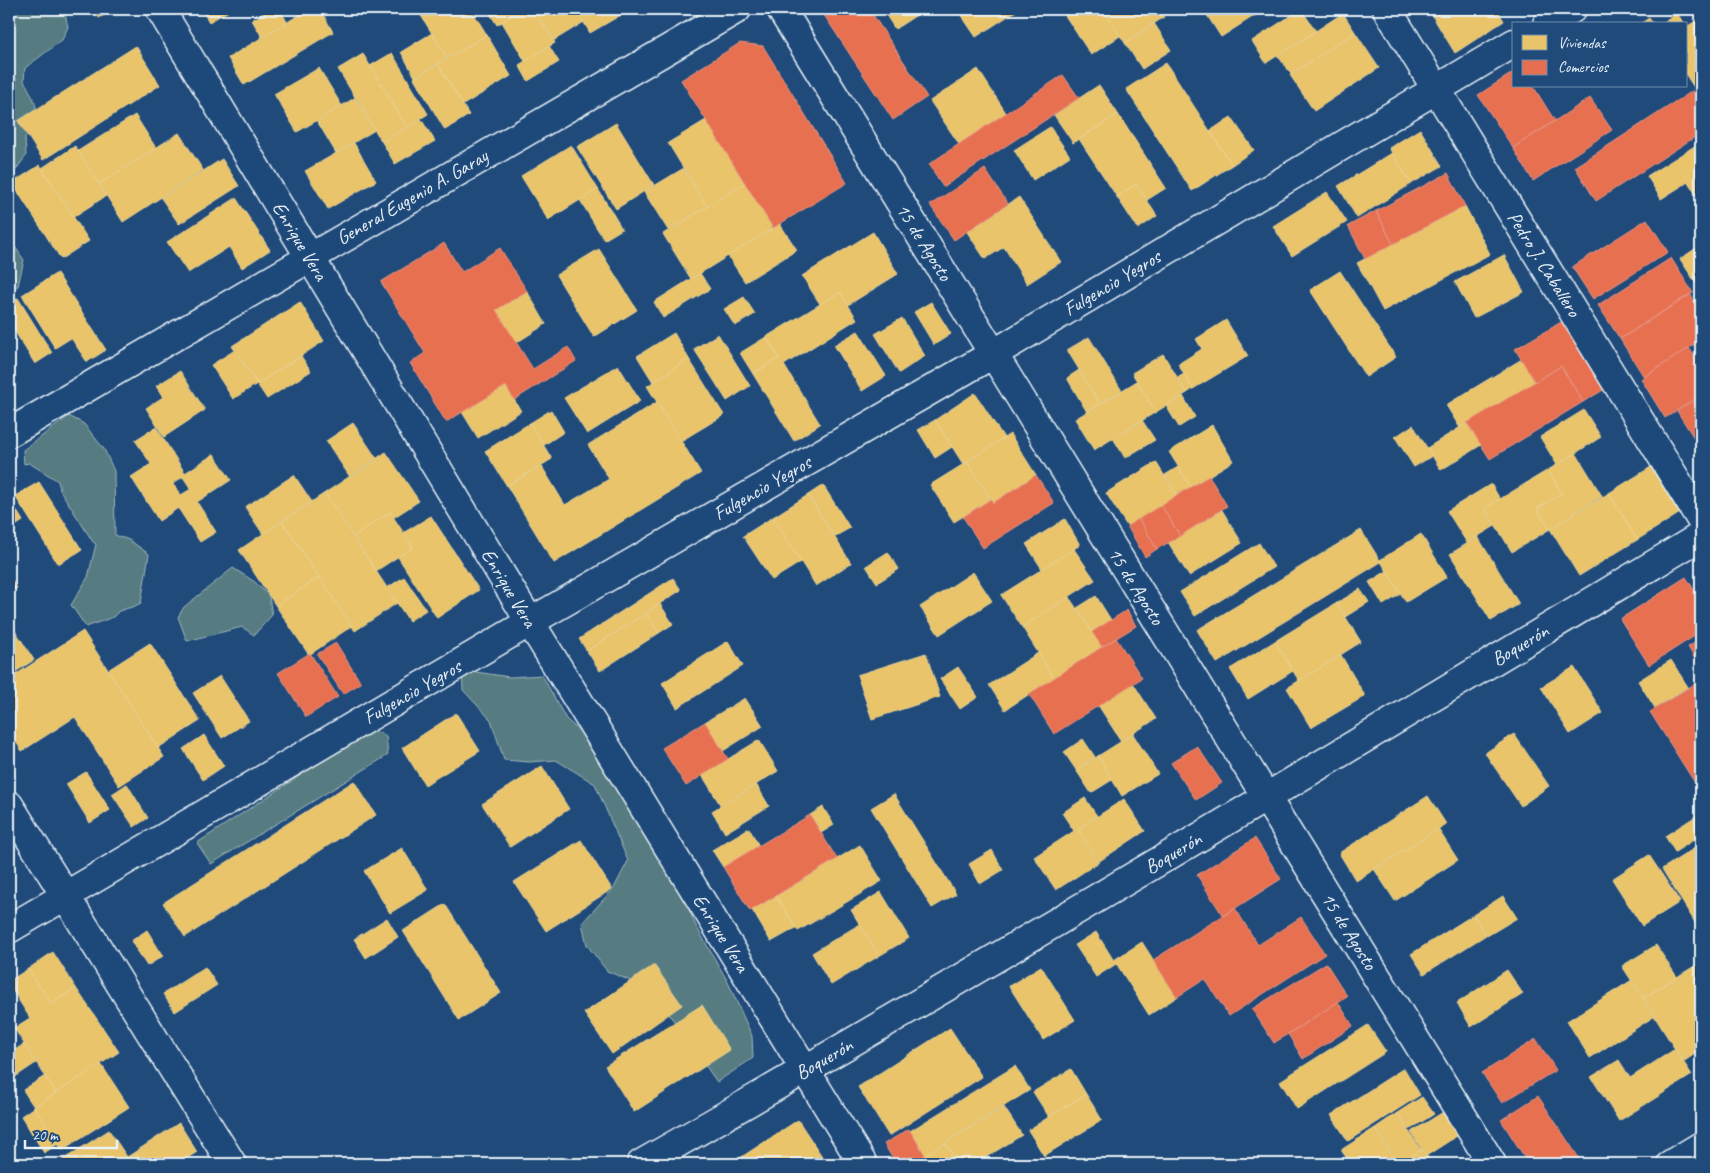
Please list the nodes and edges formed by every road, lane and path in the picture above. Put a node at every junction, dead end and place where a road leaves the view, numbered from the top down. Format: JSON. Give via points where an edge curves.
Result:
{"nodes":[{"id":1,"x":160,"y":9,"type":"edge"},
{"id":2,"x":737,"y":9,"type":"edge"},
{"id":3,"x":780,"y":9,"type":"edge"},
{"id":4,"x":1387,"y":9,"type":"edge"},
{"id":5,"x":1572,"y":9,"type":"edge"},
{"id":6,"x":1550,"y":22,"type":"edge"},
{"id":7,"x":1512,"y":44,"type":"edge"},
{"id":8,"x":1436,"y":89,"type":"junction"},
{"id":9,"x":309,"y":256,"type":"junction"},
{"id":10,"x":993,"y":354,"type":"junction"},
{"id":11,"x":9,"y":433,"type":"edge"},
{"id":12,"x":1701,"y":520,"type":"edge"},
{"id":13,"x":1701,"y":536,"type":"edge"},
{"id":14,"x":530,"y":622,"type":"junction"},
{"id":15,"x":1266,"y":798,"type":"junction"},
{"id":16,"x":9,"y":805,"type":"edge"},
{"id":17,"x":65,"y":896,"type":"junction"},
{"id":18,"x":9,"y":929,"type":"edge"},
{"id":19,"x":806,"y":1070,"type":"junction"},
{"id":20,"x":1701,"y":1146,"type":"edge"},
{"id":21,"x":232,"y":1164,"type":"edge"},
{"id":22,"x":641,"y":1164,"type":"edge"},
{"id":23,"x":863,"y":1164,"type":"edge"},
{"id":24,"x":1492,"y":1164,"type":"edge"},
{"id":25,"x":1671,"y":1164,"type":"edge"}],
"edges":[{"from":1,"to":9,"type":"street","name":"Enrique Vera"},
{"from":2,"to":9,"type":"street","name":"General Eugenio A. Garay"},
{"from":3,"to":10,"type":"street","name":"15 de Agosto"},
{"from":4,"to":8,"type":"street","name":"Pedro J. Caballero"},
{"from":5,"to":6,"type":"street"},
{"from":7,"to":8,"type":"street","name":"Fulgencio Yegros"},
{"from":8,"to":10,"type":"street","name":"Fulgencio Yegros"},
{"from":8,"to":12,"type":"street","name":"Pedro J. Caballero"},
{"from":9,"to":11,"type":"street","name":"General Eugenio A. Garay"},
{"from":9,"to":14,"type":"street","name":"Enrique Vera"},
{"from":10,"to":14,"type":"street","name":"Fulgencio Yegros"},
{"from":10,"to":15,"type":"street","name":"15 de Agosto"},
{"from":13,"to":15,"type":"street","name":"Boquerón"},
{"from":14,"to":17,"type":"street","name":"Fulgencio Yegros"},
{"from":14,"to":19,"type":"street","name":"Enrique Vera"},
{"from":15,"to":19,"type":"street","name":"Boquerón"},
{"from":15,"to":24,"type":"street","name":"15 de Agosto"},
{"from":16,"to":17,"type":"street"},
{"from":17,"to":18,"type":"street","name":"Fulgencio Yegros"},
{"from":17,"to":21,"type":"street"},
{"from":19,"to":22,"type":"street","name":"Boquerón"},
{"from":19,"to":23,"type":"street","name":"Enrique Vera"},
{"from":20,"to":25,"type":"street"}]}
